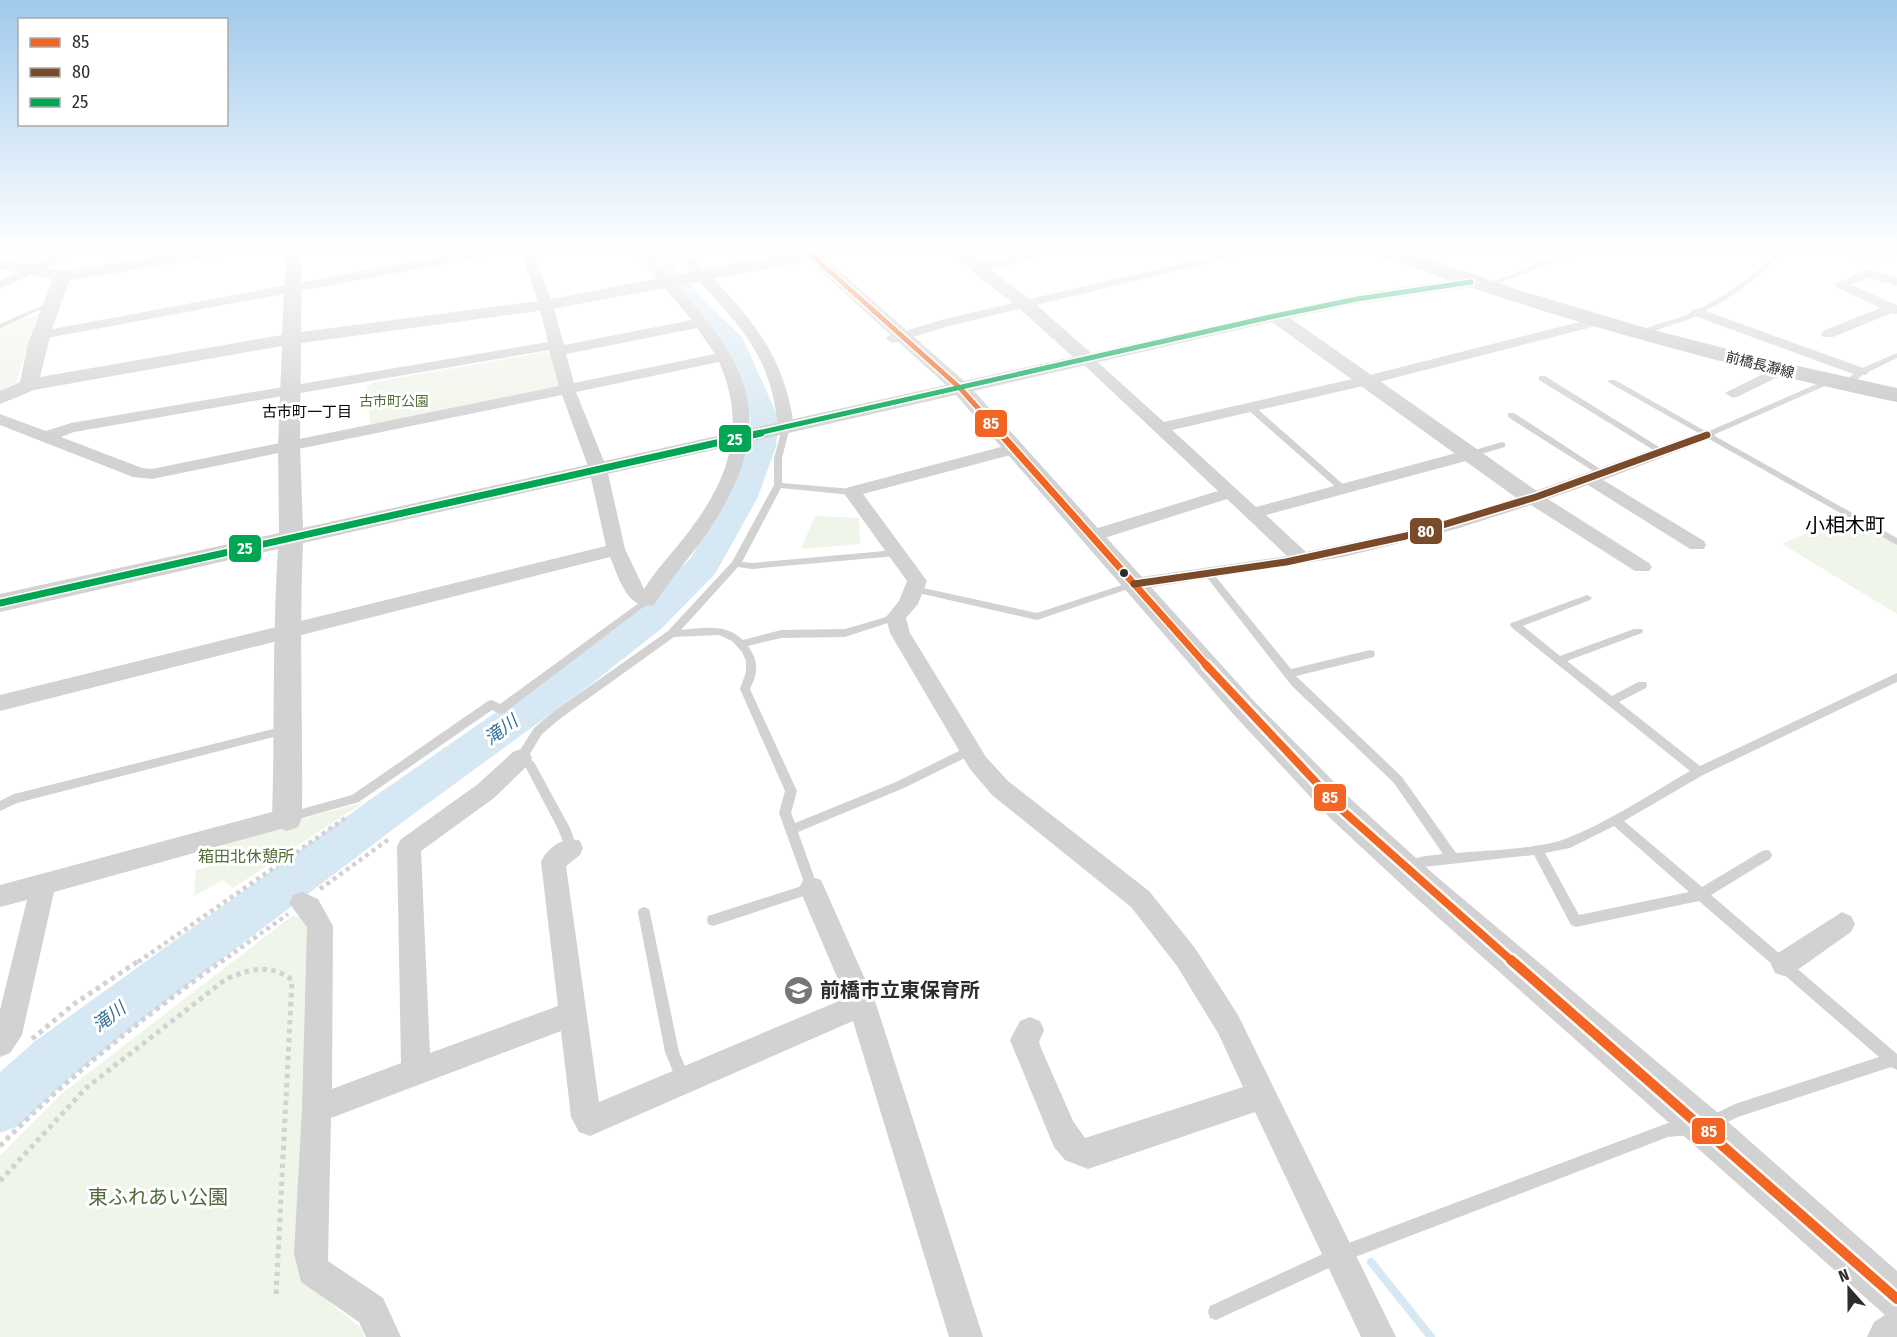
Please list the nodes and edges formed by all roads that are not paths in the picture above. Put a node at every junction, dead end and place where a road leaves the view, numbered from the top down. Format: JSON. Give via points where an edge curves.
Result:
{"nodes":[{"id":1,"x":28,"y":313,"type":"edge"},
{"id":2,"x":49,"y":313,"type":"edge"},
{"id":3,"x":157,"y":313,"type":"edge"},
{"id":4,"x":292,"y":313,"type":"edge"},
{"id":5,"x":489,"y":313,"type":"edge"},
{"id":6,"x":548,"y":313,"type":"edge"},
{"id":7,"x":692,"y":313,"type":"edge"},
{"id":8,"x":737,"y":313,"type":"edge"},
{"id":9,"x":871,"y":313,"type":"edge"},
{"id":10,"x":992,"y":313,"type":"edge"},
{"id":11,"x":1035,"y":313,"type":"edge"},
{"id":12,"x":1288,"y":313,"type":"edge"},
{"id":13,"x":1569,"y":313,"type":"edge"},
{"id":14,"x":1693,"y":313,"type":"edge"},
{"id":15,"x":1699,"y":313,"type":"edge"},
{"id":16,"x":1882,"y":313,"type":"edge"},
{"id":17,"x":1275,"y":316,"type":"junction"},
{"id":18,"x":1595,"y":322,"type":"junction"},
{"id":19,"x":700,"y":323,"type":"junction"},
{"id":20,"x":0,"y":327,"type":"edge"},
{"id":21,"x":1642,"y":334,"type":"junction"},
{"id":22,"x":1828,"y":334,"type":"dead end"},
{"id":23,"x":42,"y":335,"type":"junction"},
{"id":24,"x":898,"y":337,"type":"junction"},
{"id":25,"x":292,"y":339,"type":"junction"},
{"id":26,"x":555,"y":348,"type":"junction"},
{"id":27,"x":1897,"y":355,"type":"edge"},
{"id":28,"x":724,"y":357,"type":"junction"},
{"id":29,"x":1087,"y":360,"type":"junction"},
{"id":30,"x":1781,"y":370,"type":"junction"},
{"id":31,"x":1542,"y":378,"type":"dead end"},
{"id":32,"x":1843,"y":379,"type":"junction"},
{"id":33,"x":1367,"y":380,"type":"junction"},
{"id":34,"x":951,"y":381,"type":"junction"},
{"id":35,"x":1612,"y":382,"type":"dead end"},
{"id":36,"x":29,"y":384,"type":"junction"},
{"id":37,"x":290,"y":390,"type":"junction"},
{"id":38,"x":568,"y":391,"type":"junction"},
{"id":39,"x":1733,"y":393,"type":"dead end"},
{"id":40,"x":1897,"y":395,"type":"edge"},
{"id":41,"x":0,"y":398,"type":"edge"},
{"id":42,"x":1251,"y":408,"type":"junction"},
{"id":43,"x":1511,"y":415,"type":"dead end"},
{"id":44,"x":0,"y":419,"type":"edge"},
{"id":45,"x":783,"y":428,"type":"junction"},
{"id":46,"x":1159,"y":428,"type":"junction"},
{"id":47,"x":1707,"y":435,"type":"junction"},
{"id":48,"x":745,"y":436,"type":"junction"},
{"id":49,"x":46,"y":437,"type":"junction"},
{"id":50,"x":1502,"y":445,"type":"dead end"},
{"id":51,"x":289,"y":446,"type":"junction"},
{"id":52,"x":1012,"y":449,"type":"junction"},
{"id":53,"x":1664,"y":452,"type":"junction"},
{"id":54,"x":1471,"y":454,"type":"junction"},
{"id":55,"x":598,"y":470,"type":"junction"},
{"id":56,"x":1597,"y":476,"type":"junction"},
{"id":57,"x":778,"y":484,"type":"junction"},
{"id":58,"x":1342,"y":488,"type":"junction"},
{"id":59,"x":852,"y":492,"type":"junction"},
{"id":60,"x":1232,"y":492,"type":"junction"},
{"id":61,"x":1533,"y":499,"type":"junction"},
{"id":62,"x":1254,"y":513,"type":"junction"},
{"id":63,"x":1092,"y":536,"type":"junction"},
{"id":64,"x":291,"y":538,"type":"junction"},
{"id":65,"x":1897,"y":542,"type":"edge"},
{"id":66,"x":1697,"y":546,"type":"dead end"},
{"id":67,"x":616,"y":549,"type":"junction"},
{"id":68,"x":896,"y":553,"type":"junction"},
{"id":69,"x":1302,"y":559,"type":"junction"},
{"id":70,"x":736,"y":564,"type":"junction"},
{"id":71,"x":1642,"y":567,"type":"dead end"},
{"id":72,"x":1208,"y":573,"type":"junction"},
{"id":73,"x":1134,"y":584,"type":"junction"},
{"id":74,"x":914,"y":589,"type":"junction"},
{"id":75,"x":1587,"y":598,"type":"dead end"},
{"id":76,"x":647,"y":600,"type":"junction"},
{"id":77,"x":0,"y":603,"type":"edge"},
{"id":78,"x":896,"y":616,"type":"junction"},
{"id":79,"x":286,"y":630,"type":"junction"},
{"id":80,"x":1638,"y":631,"type":"dead end"},
{"id":81,"x":672,"y":634,"type":"junction"},
{"id":82,"x":741,"y":644,"type":"junction"},
{"id":83,"x":1370,"y":654,"type":"dead end"},
{"id":84,"x":1558,"y":660,"type":"junction"},
{"id":85,"x":1288,"y":674,"type":"junction"},
{"id":86,"x":1897,"y":677,"type":"edge"},
{"id":87,"x":1642,"y":685,"type":"dead end"},
{"id":88,"x":1610,"y":702,"type":"junction"},
{"id":89,"x":0,"y":703,"type":"edge"},
{"id":90,"x":289,"y":729,"type":"junction"},
{"id":91,"x":971,"y":750,"type":"junction"},
{"id":92,"x":521,"y":758,"type":"junction"},
{"id":93,"x":1699,"y":772,"type":"junction"},
{"id":94,"x":0,"y":806,"type":"edge"},
{"id":95,"x":286,"y":818,"type":"junction"},
{"id":96,"x":1615,"y":820,"type":"junction"},
{"id":97,"x":791,"y":830,"type":"junction"},
{"id":98,"x":571,"y":848,"type":"joint"},
{"id":99,"x":1537,"y":850,"type":"junction"},
{"id":100,"x":1766,"y":855,"type":"dead end"},
{"id":101,"x":1452,"y":857,"type":"junction"},
{"id":102,"x":1407,"y":870,"type":"junction"},
{"id":103,"x":43,"y":884,"type":"junction"},
{"id":104,"x":812,"y":888,"type":"junction"},
{"id":105,"x":1700,"y":895,"type":"junction"},
{"id":106,"x":0,"y":896,"type":"edge"},
{"id":107,"x":302,"y":903,"type":"road end"},
{"id":108,"x":644,"y":913,"type":"dead end"},
{"id":109,"x":713,"y":921,"type":"dead end"},
{"id":110,"x":1842,"y":924,"type":"dead end"},
{"id":111,"x":1784,"y":964,"type":"junction"},
{"id":112,"x":862,"y":1004,"type":"junction"},
{"id":113,"x":572,"y":1014,"type":"junction"},
{"id":114,"x":1029,"y":1030,"type":"dead end"},
{"id":115,"x":0,"y":1043,"type":"edge"},
{"id":116,"x":1895,"y":1061,"type":"edge"},
{"id":117,"x":416,"y":1070,"type":"junction"},
{"id":118,"x":684,"y":1081,"type":"junction"},
{"id":119,"x":1263,"y":1095,"type":"junction"},
{"id":120,"x":317,"y":1109,"type":"junction"},
{"id":121,"x":1704,"y":1127,"type":"junction"},
{"id":122,"x":1338,"y":1255,"type":"junction"},
{"id":123,"x":1897,"y":1299,"type":"edge"},
{"id":124,"x":1216,"y":1312,"type":"dead end"},
{"id":125,"x":1897,"y":1332,"type":"edge"},
{"id":126,"x":384,"y":1337,"type":"edge"},
{"id":127,"x":966,"y":1337,"type":"edge"},
{"id":128,"x":1379,"y":1337,"type":"edge"},
{"id":129,"x":1889,"y":1337,"type":"edge"}],
"edges":[{"from":1,"to":20,"type":"lane"},
{"from":2,"to":23,"type":"street"},
{"from":3,"to":23,"type":"street"},
{"from":4,"to":25,"type":"street"},
{"from":5,"to":25,"type":"street"},
{"from":6,"to":26,"type":"street"},
{"from":7,"to":19,"type":"street"},
{"from":8,"to":45,"type":"street","via":[[763,347],[781,388]]},
{"from":9,"to":24,"type":"street"},
{"from":10,"to":24,"type":"street"},
{"from":11,"to":29,"type":"street"},
{"from":12,"to":17,"type":"street"},
{"from":13,"to":18,"type":"main road","name":"前橋長瀞線"},
{"from":14,"to":21,"type":"lane"},
{"from":15,"to":32,"type":"street"},
{"from":16,"to":22,"type":"street"},
{"from":17,"to":29,"type":"street"},
{"from":17,"to":33,"type":"street"},
{"from":18,"to":21,"type":"main road","name":"前橋長瀞線"},
{"from":18,"to":33,"type":"street"},
{"from":19,"to":26,"type":"street"},
{"from":19,"to":28,"type":"street"},
{"from":21,"to":30,"type":"main road","name":"前橋長瀞線"},
{"from":23,"to":36,"type":"street"},
{"from":24,"to":34,"type":"street"},
{"from":25,"to":36,"type":"street"},
{"from":25,"to":37,"type":"street"},
{"from":26,"to":37,"type":"street"},
{"from":26,"to":38,"type":"street"},
{"from":27,"to":32,"type":"lane"},
{"from":28,"to":38,"type":"street"},
{"from":28,"to":48,"type":"street","via":[[737,388]]},
{"from":29,"to":34,"type":"street"},
{"from":29,"to":46,"type":"street"},
{"from":30,"to":32,"type":"main road","name":"前橋長瀞線"},
{"from":30,"to":39,"type":"street"},
{"from":31,"to":53,"type":"lane"},
{"from":32,"to":40,"type":"main road","name":"前橋長瀞線"},
{"from":32,"to":47,"type":"lane","via":[[1787,398]]},
{"from":33,"to":42,"type":"street"},
{"from":33,"to":54,"type":"street"},
{"from":34,"to":45,"type":"street"},
{"from":34,"to":52,"type":"street"},
{"from":35,"to":47,"type":"lane"},
{"from":36,"to":41,"type":"street"},
{"from":37,"to":49,"type":"street","via":[[71,428]]},
{"from":37,"to":51,"type":"street"},
{"from":38,"to":51,"type":"street"},
{"from":38,"to":55,"type":"street"},
{"from":42,"to":46,"type":"street"},
{"from":42,"to":58,"type":"lane"},
{"from":43,"to":56,"type":"lane"},
{"from":44,"to":49,"type":"street"},
{"from":45,"to":48,"type":"street"},
{"from":45,"to":57,"type":"lane"},
{"from":46,"to":60,"type":"street"},
{"from":47,"to":53,"type":"street"},
{"from":47,"to":65,"type":"lane"},
{"from":48,"to":55,"type":"street"},
{"from":48,"to":76,"type":"street","via":[[711,512]]},
{"from":49,"to":51,"type":"street","via":[[144,474]]},
{"from":50,"to":54,"type":"lane"},
{"from":51,"to":64,"type":"street"},
{"from":52,"to":59,"type":"street"},
{"from":52,"to":63,"type":"street"},
{"from":53,"to":56,"type":"street"},
{"from":54,"to":58,"type":"street"},
{"from":54,"to":61,"type":"street"},
{"from":55,"to":64,"type":"street"},
{"from":55,"to":67,"type":"street"},
{"from":56,"to":61,"type":"street"},
{"from":56,"to":66,"type":"street"},
{"from":57,"to":59,"type":"lane"},
{"from":57,"to":70,"type":"lane"},
{"from":58,"to":62,"type":"street"},
{"from":59,"to":68,"type":"street"},
{"from":60,"to":62,"type":"street"},
{"from":60,"to":63,"type":"street"},
{"from":61,"to":69,"type":"street","via":[[1407,536]]},
{"from":61,"to":71,"type":"street"},
{"from":62,"to":69,"type":"street"},
{"from":63,"to":73,"type":"street"},
{"from":64,"to":77,"type":"street"},
{"from":64,"to":79,"type":"street"},
{"from":67,"to":76,"type":"street","via":[[635,592]]},
{"from":67,"to":79,"type":"street"},
{"from":68,"to":70,"type":"lane","via":[[752,566]]},
{"from":68,"to":74,"type":"street","via":[[917,582]]},
{"from":69,"to":72,"type":"street"},
{"from":70,"to":81,"type":"lane"},
{"from":72,"to":73,"type":"street"},
{"from":72,"to":85,"type":"lane"},
{"from":73,"to":74,"type":"lane","via":[[1037,617]]},
{"from":73,"to":102,"type":"street","via":[[1291,758]]},
{"from":74,"to":78,"type":"street","via":[[908,604]]},
{"from":75,"to":84,"type":"lane","via":[[1515,625]]},
{"from":76,"to":95,"type":"lane","via":[[500,710],[492,704],[355,799]]},
{"from":78,"to":82,"type":"lane","via":[[845,633],[781,634]]},
{"from":78,"to":91,"type":"street","via":[[905,644]]},
{"from":79,"to":89,"type":"street"},
{"from":79,"to":90,"type":"street"},
{"from":80,"to":84,"type":"lane"},
{"from":81,"to":82,"type":"lane","via":[[718,631],[728,633]]},
{"from":81,"to":92,"type":"lane","via":[[557,715],[538,731]]},
{"from":82,"to":97,"type":"lane","via":[[753,666],[745,689],[791,792],[785,813]]},
{"from":83,"to":85,"type":"lane"},
{"from":84,"to":88,"type":"lane"},
{"from":85,"to":101,"type":"lane","via":[[1398,780]]},
{"from":86,"to":93,"type":"lane"},
{"from":87,"to":88,"type":"lane"},
{"from":88,"to":93,"type":"lane"},
{"from":90,"to":94,"type":"lane","via":[[14,799]]},
{"from":90,"to":95,"type":"street"},
{"from":91,"to":97,"type":"lane","via":[[900,785]]},
{"from":91,"to":119,"type":"street","via":[[1000,788],[1094,860],[1148,908],[1209,993]]},
{"from":92,"to":98,"type":"lane","via":[[530,765]]},
{"from":92,"to":117,"type":"street","via":[[486,790],[409,847]]},
{"from":93,"to":96,"type":"lane"},
{"from":95,"to":103,"type":"street"},
{"from":96,"to":99,"type":"lane","via":[[1566,844]]},
{"from":96,"to":105,"type":"lane"},
{"from":97,"to":104,"type":"lane"},
{"from":98,"to":113,"type":"street","via":[[554,862]]},
{"from":99,"to":101,"type":"lane"},
{"from":99,"to":105,"type":"lane","via":[[1576,921]]},
{"from":100,"to":105,"type":"lane"},
{"from":101,"to":102,"type":"lane","via":[[1421,862]]},
{"from":102,"to":121,"type":"street"},
{"from":103,"to":106,"type":"street"},
{"from":103,"to":115,"type":"street","via":[[8,1035]]},
{"from":104,"to":109,"type":"lane"},
{"from":104,"to":112,"type":"street"},
{"from":105,"to":111,"type":"lane"},
{"from":107,"to":120,"type":"street","via":[[309,907],[320,926]]},
{"from":108,"to":118,"type":"lane","via":[[672,1052]]},
{"from":110,"to":111,"type":"street"},
{"from":111,"to":116,"type":"lane"},
{"from":112,"to":118,"type":"street"},
{"from":112,"to":127,"type":"street"},
{"from":113,"to":117,"type":"street"},
{"from":113,"to":118,"type":"street","via":[[586,1117],[590,1121]]},
{"from":114,"to":119,"type":"street","via":[[1024,1040],[1027,1049],[1062,1132],[1077,1152],[1088,1154]]},
{"from":116,"to":121,"type":"lane","via":[[1736,1110]]},
{"from":117,"to":120,"type":"street"},
{"from":119,"to":122,"type":"street"},
{"from":120,"to":126,"type":"street","via":[[310,1253],[313,1270],[371,1310]]},
{"from":121,"to":122,"type":"lane","via":[[1668,1130]]},
{"from":121,"to":123,"type":"street"},
{"from":122,"to":124,"type":"lane"},
{"from":122,"to":128,"type":"street"},
{"from":125,"to":129,"type":"street"}]}
